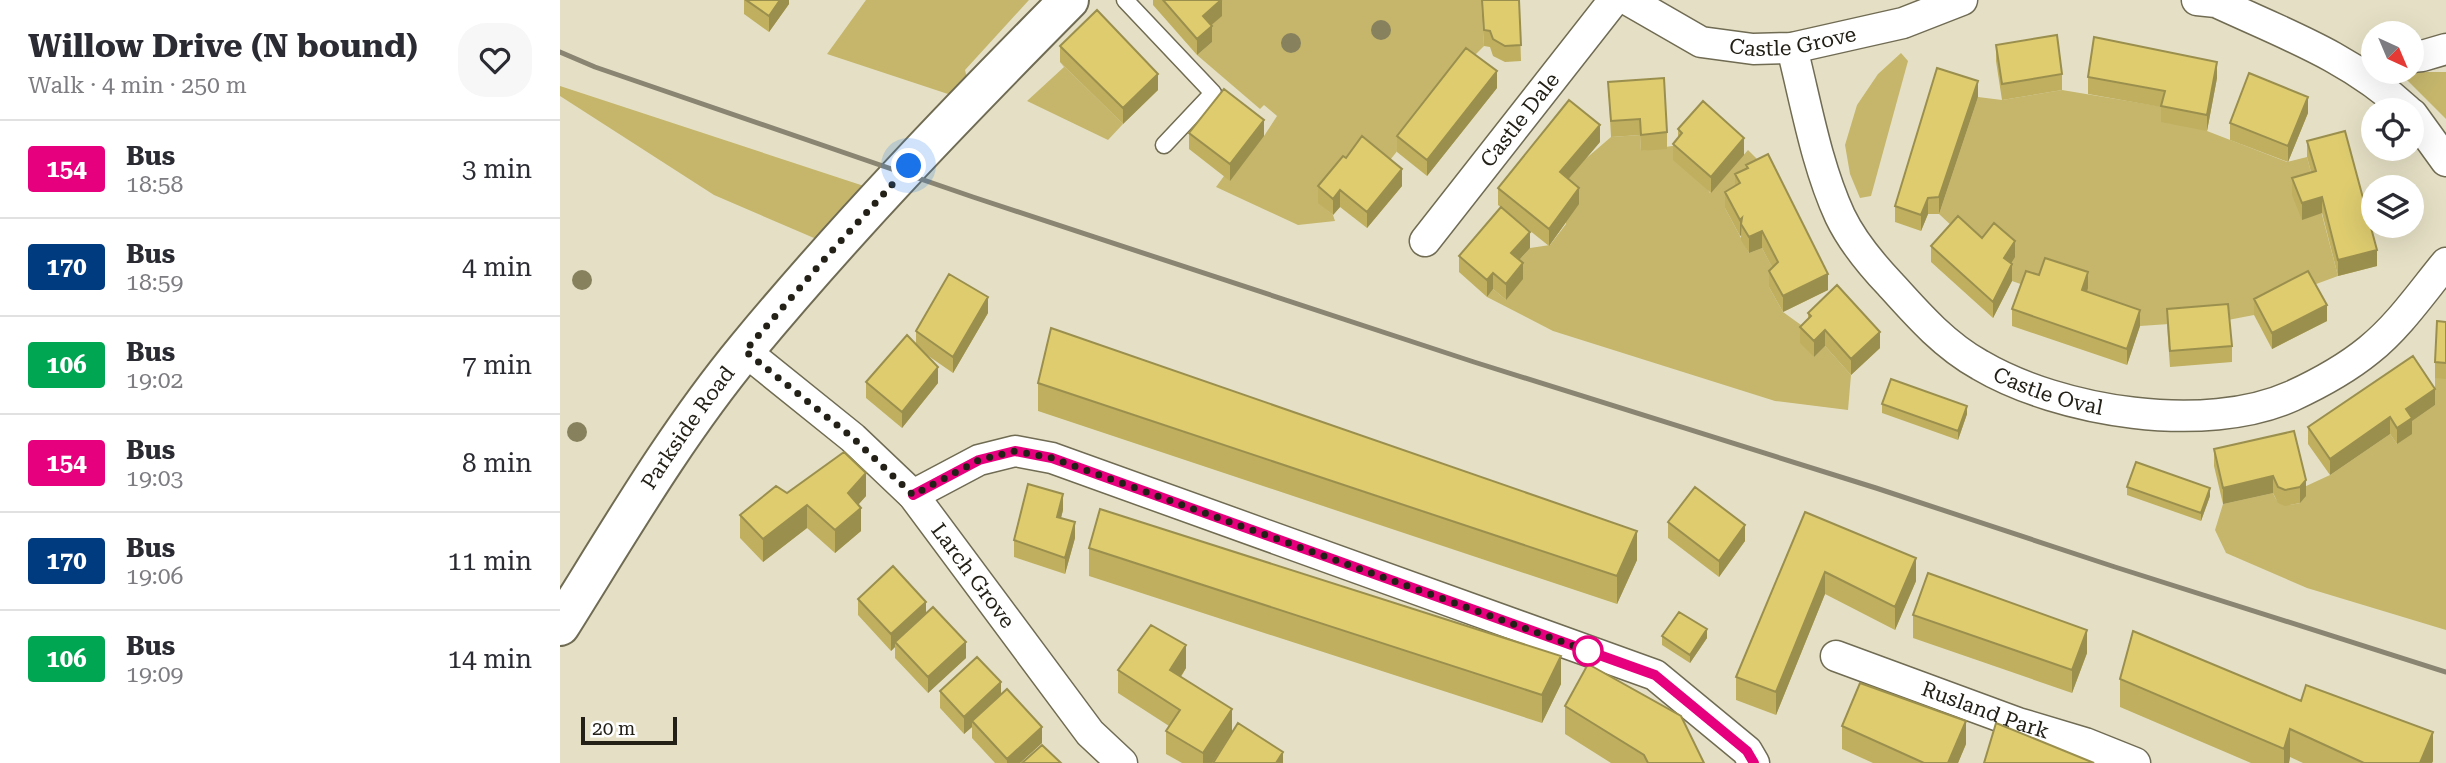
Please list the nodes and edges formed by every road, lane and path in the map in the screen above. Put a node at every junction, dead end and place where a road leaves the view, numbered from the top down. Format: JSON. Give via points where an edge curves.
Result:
{"nodes":[{"id":1,"x":1069,"y":0,"type":"edge"},
{"id":2,"x":1125,"y":0,"type":"edge"},
{"id":3,"x":1614,"y":0,"type":"edge"},
{"id":4,"x":1628,"y":0,"type":"edge"},
{"id":5,"x":1962,"y":0,"type":"edge"},
{"id":6,"x":2209,"y":1,"type":"edge"},
{"id":7,"x":1793,"y":48,"type":"junction"},
{"id":8,"x":2446,"y":49,"type":"edge"},
{"id":9,"x":2424,"y":56,"type":"edge"},
{"id":10,"x":2359,"y":60,"type":"edge"},
{"id":11,"x":2394,"y":98,"type":"edge"},
{"id":12,"x":2424,"y":131,"type":"edge"},
{"id":13,"x":1164,"y":145,"type":"dead end"},
{"id":14,"x":2446,"y":161,"type":"edge"},
{"id":15,"x":1425,"y":241,"type":"dead end"},
{"id":16,"x":2446,"y":263,"type":"edge"},
{"id":17,"x":745,"y":351,"type":"junction"},
{"id":18,"x":913,"y":495,"type":"junction"},
{"id":19,"x":560,"y":626,"type":"edge"},
{"id":20,"x":1836,"y":656,"type":"dead end"},
{"id":21,"x":1122,"y":763,"type":"edge"},
{"id":22,"x":1754,"y":763,"type":"edge"},
{"id":23,"x":2135,"y":763,"type":"edge"}],
"edges":[{"from":1,"to":17,"type":"street","name":"Parkside Road","via":[[923,150]]},
{"from":2,"to":13,"type":"lane","via":[[1213,93]]},
{"from":3,"to":15,"type":"street","name":"Castle Dale"},
{"from":4,"to":7,"type":"street","name":"Castle Grove","via":[[1701,42],[1753,50]]},
{"from":5,"to":7,"type":"street","name":"Castle Grove","via":[[1903,23]]},
{"from":6,"to":10,"type":"street"},
{"from":7,"to":16,"type":"street","name":"Castle Oval","via":[[1816,145],[1840,217],[1867,259],[1930,329],[1979,365],[2026,387],[2113,411],[2176,415],[2242,411],[2291,397],[2369,350]]},
{"from":8,"to":9,"type":"street"},
{"from":10,"to":11,"type":"street"},
{"from":12,"to":14,"type":"street"},
{"from":17,"to":18,"type":"street","name":"Larch Grove","via":[[853,438]]},
{"from":17,"to":19,"type":"street","name":"Parkside Road","via":[[662,463]]},
{"from":18,"to":21,"type":"street","name":"Larch Grove","via":[[1090,733]]},
{"from":18,"to":22,"type":"street","via":[[979,460],[1015,451],[1052,458],[1655,675],[1747,751]]},
{"from":20,"to":23,"type":"street","name":"Rusland Park"}]}
